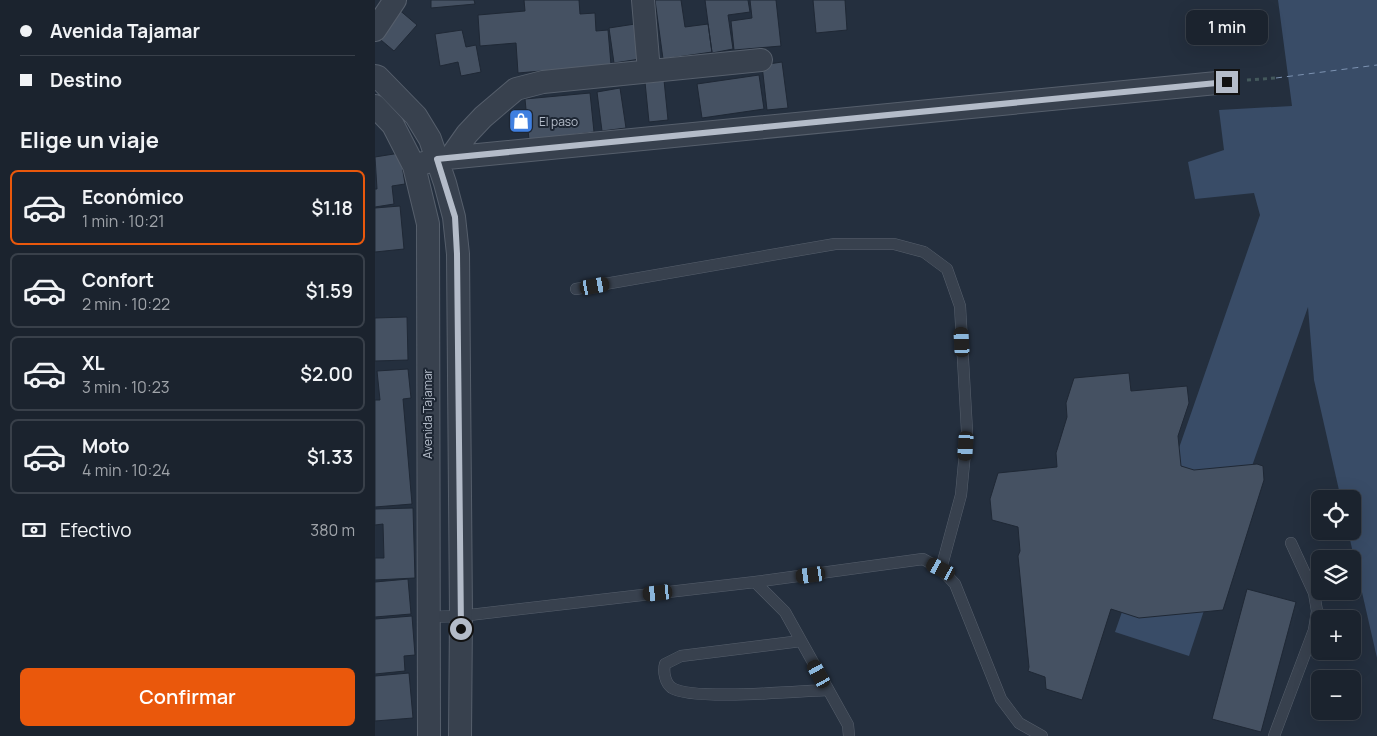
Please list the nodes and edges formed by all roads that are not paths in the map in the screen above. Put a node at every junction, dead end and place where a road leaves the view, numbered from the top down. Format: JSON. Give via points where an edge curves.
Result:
{"nodes":[{"id":1,"x":395,"y":0,"type":"edge"},
{"id":2,"x":643,"y":0,"type":"edge"},
{"id":3,"x":375,"y":30,"type":"edge"},
{"id":4,"x":761,"y":60,"type":"dead end"},
{"id":5,"x":649,"y":72,"type":"junction"},
{"id":6,"x":375,"y":76,"type":"edge"},
{"id":7,"x":1227,"y":82,"type":"road end"},
{"id":8,"x":375,"y":106,"type":"edge"},
{"id":9,"x":443,"y":158,"type":"junction"},
{"id":10,"x":414,"y":166,"type":"junction"},
{"id":11,"x":576,"y":289,"type":"dead end"},
{"id":12,"x":1291,"y":542,"type":"dead end"},
{"id":13,"x":941,"y":569,"type":"junction"},
{"id":14,"x":755,"y":582,"type":"junction"},
{"id":15,"x":461,"y":616,"type":"junction"},
{"id":16,"x":428,"y":617,"type":"junction"},
{"id":17,"x":801,"y":641,"type":"junction"},
{"id":18,"x":828,"y":690,"type":"junction"},
{"id":19,"x":429,"y":736,"type":"edge"},
{"id":20,"x":460,"y":736,"type":"edge"},
{"id":21,"x":849,"y":736,"type":"edge"},
{"id":22,"x":1042,"y":736,"type":"edge"},
{"id":23,"x":1274,"y":736,"type":"edge"}],
"edges":[{"from":1,"to":3,"type":"street"},
{"from":2,"to":5,"type":"street"},
{"from":4,"to":5,"type":"street"},
{"from":5,"to":9,"type":"street","via":[[543,82],[516,89]]},
{"from":6,"to":9,"type":"street","via":[[416,116]]},
{"from":7,"to":9,"type":"street"},
{"from":8,"to":10,"type":"street","name":"Avenida Tajamar","via":[[393,125]]},
{"from":9,"to":10,"type":"street"},
{"from":9,"to":15,"type":"street","via":[[455,217],[457,254]]},
{"from":10,"to":16,"type":"street","name":"Avenida Tajamar","via":[[428,224]]},
{"from":11,"to":13,"type":"lane","via":[[835,244],[894,244],[924,252],[947,270],[960,306],[967,421],[961,495]]},
{"from":12,"to":23,"type":"lane","via":[[1314,593],[1317,611],[1314,630]]},
{"from":13,"to":14,"type":"lane","via":[[923,559]]},
{"from":13,"to":22,"type":"lane","via":[[955,584],[1001,699],[1019,723]]},
{"from":14,"to":15,"type":"lane"},
{"from":14,"to":17,"type":"lane","via":[[785,612]]},
{"from":15,"to":16,"type":"lane"},
{"from":15,"to":20,"type":"street"},
{"from":16,"to":19,"type":"street","name":"Avenida Tajamar"},
{"from":17,"to":18,"type":"lane"},
{"from":17,"to":18,"type":"lane","via":[[681,656],[665,664],[666,679],[671,687],[691,694]]},
{"from":18,"to":21,"type":"lane","via":[[848,725]]}]}
